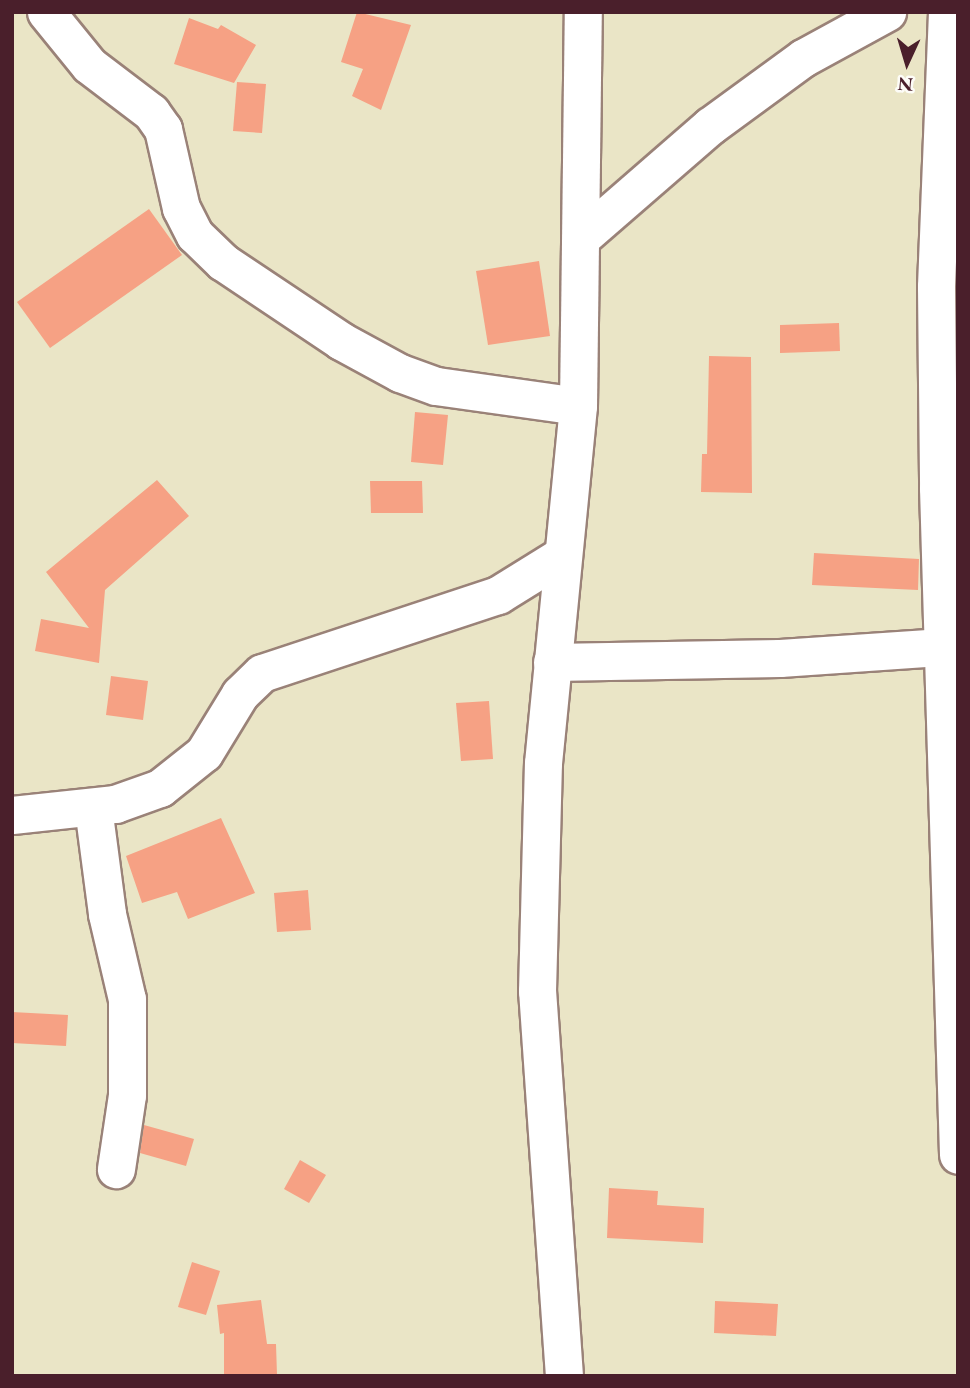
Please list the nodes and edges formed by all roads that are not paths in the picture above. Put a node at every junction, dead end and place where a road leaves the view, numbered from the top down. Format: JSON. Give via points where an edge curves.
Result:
{"nodes":[{"id":1,"x":47,"y":12,"type":"edge"},
{"id":2,"x":583,"y":12,"type":"edge"},
{"id":3,"x":887,"y":12,"type":"edge"},
{"id":4,"x":947,"y":12,"type":"edge"},
{"id":5,"x":581,"y":238,"type":"junction"},
{"id":6,"x":578,"y":406,"type":"junction"},
{"id":7,"x":561,"y":556,"type":"junction"},
{"id":8,"x":951,"y":645,"type":"edge"},
{"id":9,"x":552,"y":662,"type":"junction"},
{"id":10,"x":93,"y":807,"type":"junction"},
{"id":11,"x":12,"y":815,"type":"edge"},
{"id":12,"x":958,"y":1155,"type":"edge"},
{"id":13,"x":116,"y":1169,"type":"dead end"},
{"id":14,"x":564,"y":1376,"type":"edge"}],
"edges":[{"from":1,"to":6,"type":"street","via":[[89,65],[150,112],[163,129],[181,208],[195,235],[223,262],[341,341],[400,373],[436,386]]},
{"from":2,"to":5,"type":"street"},
{"from":3,"to":5,"type":"street","via":[[803,58],[710,126]]},
{"from":4,"to":8,"type":"street","via":[[936,287]]},
{"from":5,"to":6,"type":"street"},
{"from":6,"to":7,"type":"street"},
{"from":7,"to":9,"type":"street"},
{"from":7,"to":10,"type":"street","via":[[498,595],[262,673],[240,694],[204,753],[174,780],[138,798]]},
{"from":8,"to":9,"type":"street","via":[[780,658]]},
{"from":8,"to":12,"type":"street"},
{"from":9,"to":14,"type":"street","via":[[543,763],[537,991]]},
{"from":10,"to":11,"type":"street"},
{"from":10,"to":13,"type":"street","via":[[107,914],[127,999],[127,1095]]}]}
